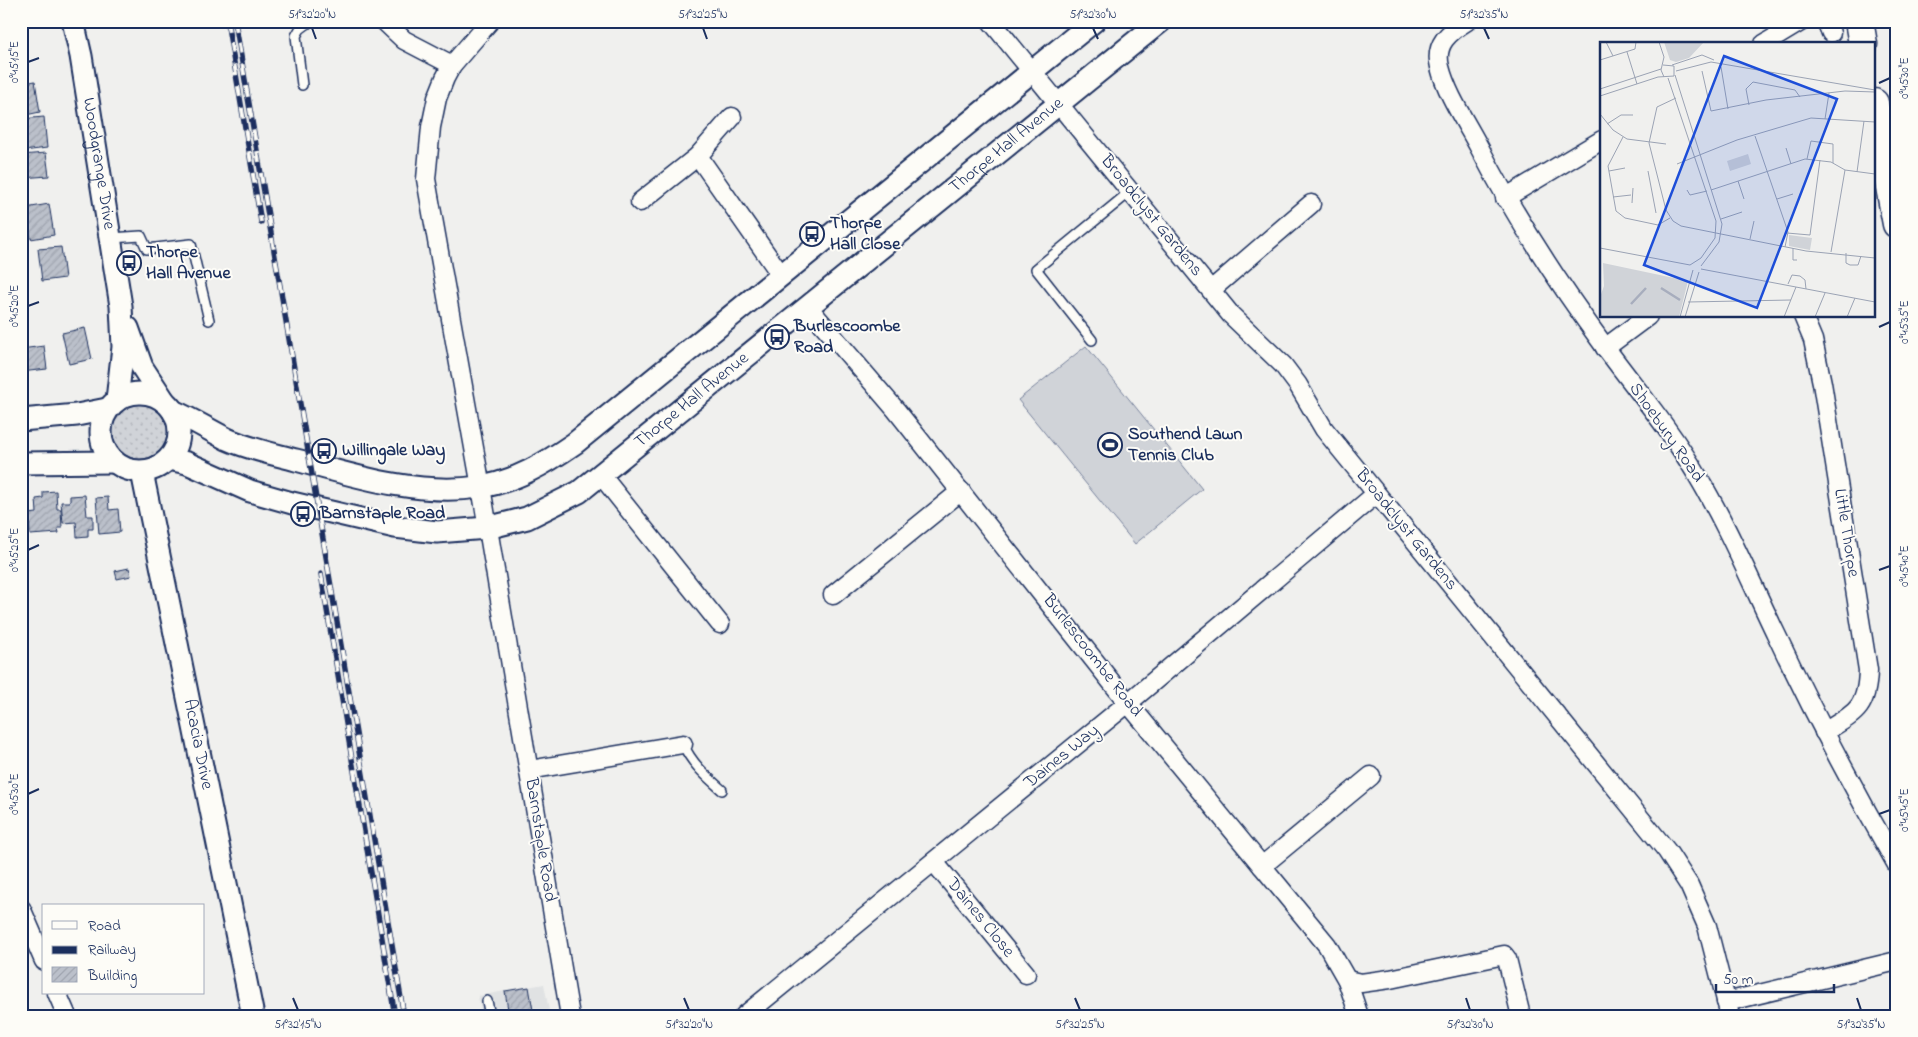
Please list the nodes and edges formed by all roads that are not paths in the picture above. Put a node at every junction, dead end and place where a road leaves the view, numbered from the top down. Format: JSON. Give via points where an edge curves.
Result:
{"nodes":[{"id":1,"x":73,"y":21,"type":"edge"},
{"id":2,"x":311,"y":21,"type":"edge"},
{"id":3,"x":384,"y":21,"type":"edge"},
{"id":4,"x":490,"y":21,"type":"edge"},
{"id":5,"x":991,"y":21,"type":"edge"},
{"id":6,"x":1094,"y":21,"type":"edge"},
{"id":7,"x":1161,"y":21,"type":"edge"},
{"id":8,"x":1467,"y":21,"type":"edge"},
{"id":9,"x":1802,"y":21,"type":"edge"},
{"id":10,"x":1859,"y":21,"type":"edge"},
{"id":11,"x":1767,"y":42,"type":"edge"},
{"id":12,"x":1863,"y":42,"type":"edge"},
{"id":13,"x":452,"y":65,"type":"junction"},
{"id":14,"x":1031,"y":72,"type":"junction"},
{"id":15,"x":302,"y":85,"type":"dead end"},
{"id":16,"x":1058,"y":105,"type":"junction"},
{"id":17,"x":1876,"y":114,"type":"edge"},
{"id":18,"x":732,"y":117,"type":"dead end"},
{"id":19,"x":1600,"y":141,"type":"edge"},
{"id":20,"x":698,"y":156,"type":"junction"},
{"id":21,"x":1131,"y":191,"type":"junction"},
{"id":22,"x":1505,"y":198,"type":"junction"},
{"id":23,"x":640,"y":202,"type":"dead end"},
{"id":24,"x":1311,"y":204,"type":"dead end"},
{"id":25,"x":1897,"y":224,"type":"edge"},
{"id":26,"x":110,"y":238,"type":"junction"},
{"id":27,"x":780,"y":275,"type":"junction"},
{"id":28,"x":1211,"y":290,"type":"junction"},
{"id":29,"x":121,"y":306,"type":"junction"},
{"id":30,"x":808,"y":307,"type":"junction"},
{"id":31,"x":1645,"y":318,"type":"edge"},
{"id":32,"x":1804,"y":318,"type":"edge"},
{"id":33,"x":209,"y":320,"type":"dead end"},
{"id":34,"x":1092,"y":340,"type":"dead end"},
{"id":35,"x":1606,"y":348,"type":"junction"},
{"id":36,"x":112,"y":405,"type":"junction"},
{"id":37,"x":169,"y":406,"type":"junction"},
{"id":38,"x":21,"y":420,"type":"edge"},
{"id":39,"x":169,"y":459,"type":"junction"},
{"id":40,"x":114,"y":462,"type":"junction"},
{"id":41,"x":21,"y":463,"type":"edge"},
{"id":42,"x":142,"y":472,"type":"junction"},
{"id":43,"x":601,"y":475,"type":"junction"},
{"id":44,"x":481,"y":487,"type":"junction"},
{"id":45,"x":961,"y":490,"type":"junction"},
{"id":46,"x":1376,"y":494,"type":"junction"},
{"id":47,"x":487,"y":528,"type":"junction"},
{"id":48,"x":833,"y":595,"type":"dead end"},
{"id":49,"x":720,"y":624,"type":"dead end"},
{"id":50,"x":1128,"y":703,"type":"junction"},
{"id":51,"x":1824,"y":732,"type":"junction"},
{"id":52,"x":683,"y":744,"type":"joint"},
{"id":53,"x":528,"y":770,"type":"junction"},
{"id":54,"x":1371,"y":776,"type":"dead end"},
{"id":55,"x":722,"y":790,"type":"dead end"},
{"id":56,"x":934,"y":862,"type":"junction"},
{"id":57,"x":1897,"y":865,"type":"edge"},
{"id":58,"x":1262,"y":866,"type":"junction"},
{"id":59,"x":21,"y":908,"type":"edge"},
{"id":60,"x":42,"y":956,"type":"edge"},
{"id":61,"x":1897,"y":961,"type":"edge"},
{"id":62,"x":1026,"y":974,"type":"dead end"},
{"id":63,"x":1348,"y":980,"type":"junction"},
{"id":64,"x":57,"y":994,"type":"edge"},
{"id":65,"x":487,"y":1001,"type":"dead end"},
{"id":66,"x":1728,"y":1009,"type":"edge"},
{"id":67,"x":67,"y":1016,"type":"edge"},
{"id":68,"x":253,"y":1016,"type":"edge"},
{"id":69,"x":490,"y":1016,"type":"edge"},
{"id":70,"x":570,"y":1016,"type":"edge"},
{"id":71,"x":744,"y":1016,"type":"edge"},
{"id":72,"x":1359,"y":1016,"type":"edge"},
{"id":73,"x":1521,"y":1016,"type":"edge"}],
"edges":[{"from":1,"to":26,"type":"street","name":"Woodgrange Drive"},
{"from":2,"to":15,"type":"lane","via":[[296,36]]},
{"from":3,"to":13,"type":"street","via":[[404,40]]},
{"from":4,"to":13,"type":"street"},
{"from":5,"to":14,"type":"street","name":"Broadclyst Gardens"},
{"from":6,"to":14,"type":"street"},
{"from":7,"to":16,"type":"street","name":"Thorpe Hall Avenue"},
{"from":8,"to":22,"type":"street","name":"Shoebury Road","via":[[1443,40],[1438,52],[1439,64]]},
{"from":9,"to":11,"type":"street"},
{"from":10,"to":12,"type":"main road"},
{"from":13,"to":44,"type":"street","via":[[437,98],[426,179]]},
{"from":14,"to":16,"type":"street","name":"Broadclyst Gardens"},
{"from":14,"to":27,"type":"street"},
{"from":16,"to":21,"type":"street","name":"Broadclyst Gardens"},
{"from":16,"to":30,"type":"street","name":"Thorpe Hall Avenue"},
{"from":17,"to":25,"type":"main road"},
{"from":18,"to":20,"type":"street"},
{"from":19,"to":22,"type":"street"},
{"from":20,"to":23,"type":"street"},
{"from":20,"to":27,"type":"street"},
{"from":21,"to":28,"type":"street","name":"Broadclyst Gardens"},
{"from":21,"to":34,"type":"lane","via":[[1036,269]]},
{"from":22,"to":35,"type":"street","name":"Shoebury Road","via":[[1553,275]]},
{"from":24,"to":28,"type":"street"},
{"from":26,"to":29,"type":"street","name":"Woodgrange Drive"},
{"from":26,"to":33,"type":"lane","via":[[141,236],[147,249],[191,244]]},
{"from":27,"to":44,"type":"street","via":[[568,448],[545,464],[515,478]]},
{"from":28,"to":46,"type":"street","name":"Broadclyst Gardens","via":[[1250,336],[1283,365],[1324,429]]},
{"from":29,"to":36,"type":"street","name":"Woodgrange Drive","via":[[123,347]]},
{"from":29,"to":37,"type":"street","name":"Woodgrange Drive","via":[[133,348]]},
{"from":30,"to":43,"type":"street","name":"Thorpe Hall Avenue"},
{"from":30,"to":45,"type":"street","name":"Burlescoombe Road"},
{"from":31,"to":35,"type":"street"},
{"from":32,"to":51,"type":"street","name":"Little Thorpe","via":[[1813,340],[1822,383],[1868,670],[1865,697],[1858,711]]},
{"from":35,"to":51,"type":"street","name":"Shoebury Road","via":[[1663,424],[1721,516]]},
{"from":36,"to":37,"type":"street","via":[[138,392],[154,395]]},
{"from":36,"to":38,"type":"street","via":[[77,415]]},
{"from":36,"to":40,"type":"street","via":[[102,419],[100,435],[104,449]]},
{"from":37,"to":39,"type":"street","via":[[179,425],[179,439]]},
{"from":37,"to":44,"type":"street","via":[[248,447],[344,473],[430,490]]},
{"from":39,"to":42,"type":"street","via":[[161,466]]},
{"from":39,"to":47,"type":"street","name":"Thorpe Hall Avenue","via":[[187,463],[250,491],[395,527],[437,532]]},
{"from":40,"to":41,"type":"street"},
{"from":40,"to":42,"type":"street","via":[[123,468]]},
{"from":42,"to":68,"type":"street","name":"Acacia Drive"},
{"from":43,"to":47,"type":"street","name":"Thorpe Hall Avenue","via":[[579,492],[549,508],[527,518]]},
{"from":43,"to":49,"type":"street"},
{"from":44,"to":47,"type":"street","name":"Barnstaple Road"},
{"from":45,"to":48,"type":"street"},
{"from":45,"to":50,"type":"street","name":"Burlescoombe Road"},
{"from":46,"to":50,"type":"street","name":"Daines Way"},
{"from":46,"to":66,"type":"street","name":"Broadclyst Gardens","via":[[1667,850],[1699,906],[1713,945]]},
{"from":47,"to":53,"type":"street","name":"Barnstaple Road"},
{"from":50,"to":56,"type":"street","name":"Daines Way"},
{"from":50,"to":58,"type":"street","name":"Burlescoombe Road"},
{"from":51,"to":57,"type":"street","name":"Shoebury Road"},
{"from":52,"to":53,"type":"street"},
{"from":52,"to":55,"type":"lane","via":[[699,770]]},
{"from":53,"to":70,"type":"street","name":"Barnstaple Road"},
{"from":54,"to":58,"type":"street"},
{"from":56,"to":62,"type":"street","name":"Daines Close"},
{"from":56,"to":71,"type":"street","name":"Daines Way"},
{"from":58,"to":63,"type":"street","name":"Burlescoombe Road","via":[[1327,945]]},
{"from":59,"to":60,"type":"street"},
{"from":61,"to":66,"type":"street"},
{"from":63,"to":72,"type":"street","name":"Burlescoombe Road"},
{"from":63,"to":73,"type":"street","via":[[1373,982],[1504,955]]},
{"from":64,"to":67,"type":"street"},
{"from":65,"to":69,"type":"lane"}]}
